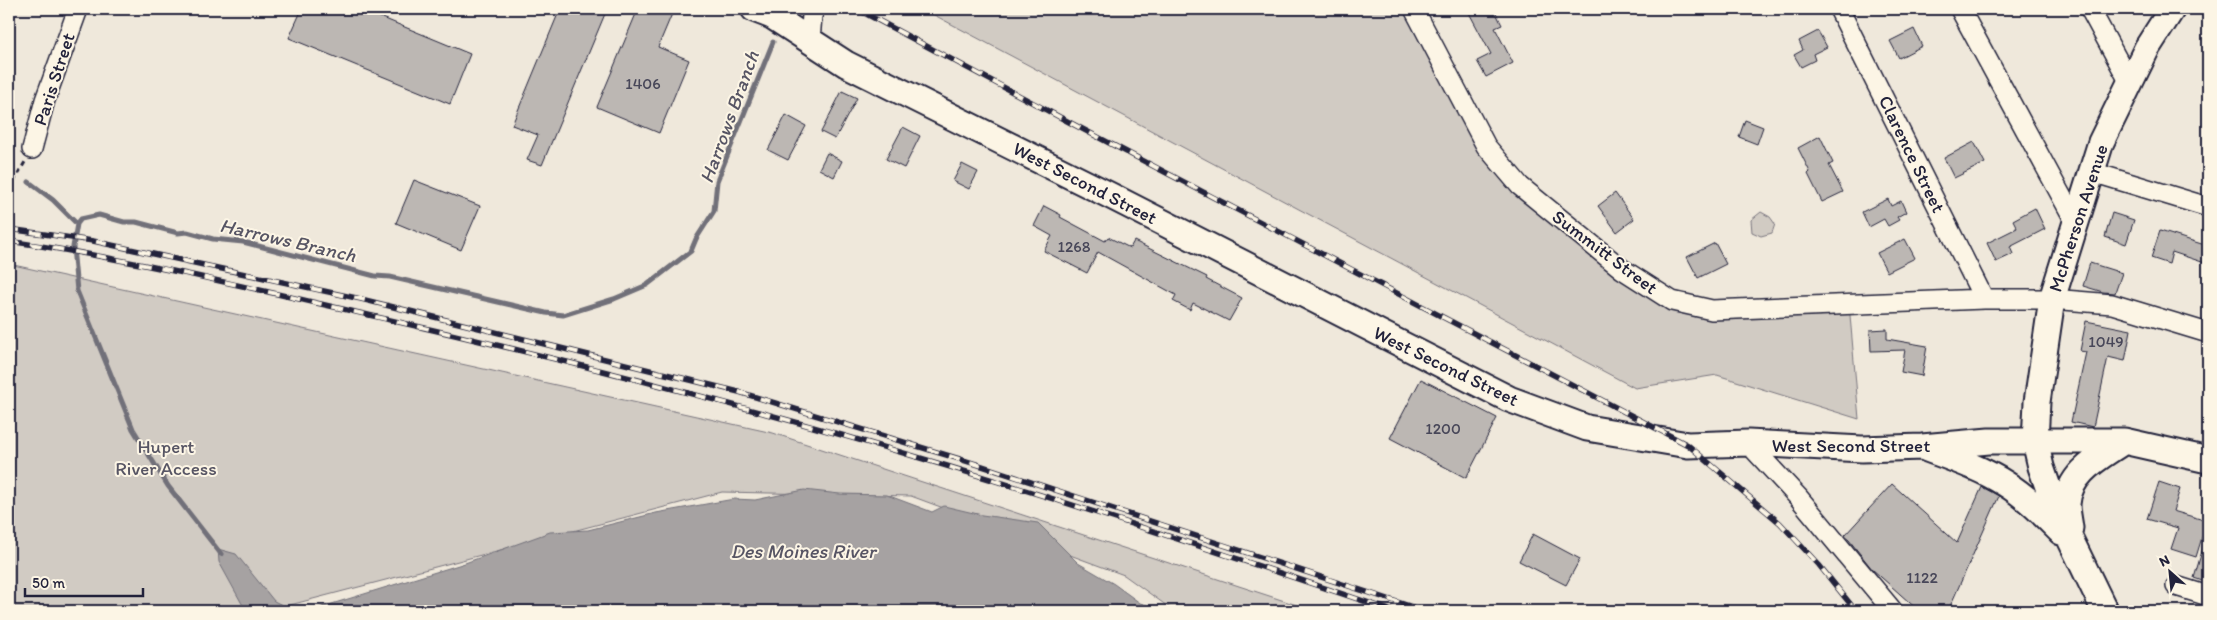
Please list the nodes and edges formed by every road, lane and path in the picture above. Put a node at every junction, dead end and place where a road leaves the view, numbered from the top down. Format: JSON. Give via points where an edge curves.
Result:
{"nodes":[{"id":1,"x":78,"y":9,"type":"edge"},
{"id":2,"x":754,"y":9,"type":"edge"},
{"id":3,"x":815,"y":9,"type":"edge"},
{"id":4,"x":1414,"y":9,"type":"edge"},
{"id":5,"x":1839,"y":9,"type":"edge"},
{"id":6,"x":1960,"y":9,"type":"edge"},
{"id":7,"x":2090,"y":9,"type":"edge"},
{"id":8,"x":2172,"y":9,"type":"edge"},
{"id":9,"x":810,"y":41,"type":"junction"},
{"id":10,"x":2130,"y":83,"type":"junction"},
{"id":11,"x":32,"y":149,"type":"joint"},
{"id":12,"x":2092,"y":172,"type":"junction"},
{"id":13,"x":9,"y":190,"type":"edge"},
{"id":14,"x":2208,"y":207,"type":"edge"},
{"id":15,"x":2076,"y":223,"type":"junction"},
{"id":16,"x":1984,"y":299,"type":"junction"},
{"id":17,"x":2052,"y":299,"type":"junction"},
{"id":18,"x":2208,"y":333,"type":"edge"},
{"id":19,"x":2035,"y":441,"type":"junction"},
{"id":20,"x":2124,"y":441,"type":"junction"},
{"id":21,"x":1748,"y":443,"type":"junction"},
{"id":22,"x":1922,"y":447,"type":"junction"},
{"id":23,"x":2208,"y":460,"type":"edge"},
{"id":24,"x":2072,"y":543,"type":"junction"},
{"id":25,"x":2176,"y":586,"type":"dead end"},
{"id":26,"x":2208,"y":596,"type":"edge"},
{"id":27,"x":1893,"y":611,"type":"edge"},
{"id":28,"x":2105,"y":611,"type":"edge"}],
"edges":[{"from":1,"to":11,"type":"street","name":"Paris Street","via":[[45,100]]},
{"from":2,"to":9,"type":"main road","name":"West Second Street","via":[[772,16]]},
{"from":3,"to":9,"type":"street"},
{"from":4,"to":16,"type":"street","name":"Summitt Street","via":[[1486,146],[1520,186],[1622,270],[1672,301],[1712,310]]},
{"from":5,"to":16,"type":"street","name":"Clarence Street"},
{"from":6,"to":15,"type":"street"},
{"from":7,"to":10,"type":"street"},
{"from":8,"to":10,"type":"main road","name":"McPherson Avenue","via":[[2146,48]]},
{"from":9,"to":21,"type":"main road","name":"West Second Street","via":[[846,64],[1509,399],[1587,428],[1688,445]]},
{"from":10,"to":12,"type":"main road","name":"McPherson Avenue","via":[[2101,142]]},
{"from":11,"to":13,"type":"path"},
{"from":12,"to":14,"type":"street"},
{"from":12,"to":15,"type":"main road","name":"McPherson Avenue"},
{"from":15,"to":17,"type":"main road","name":"McPherson Avenue"},
{"from":16,"to":17,"type":"street","name":"Summitt Street"},
{"from":17,"to":18,"type":"street","name":"Summitt Street","via":[[2112,304]]},
{"from":17,"to":19,"type":"main road","name":"McPherson Avenue","via":[[2036,402]]},
{"from":19,"to":20,"type":"main road","name":"West Second Street"},
{"from":19,"to":22,"type":"main road","name":"West Second Street"},
{"from":19,"to":24,"type":"main road","name":"McPherson Avenue","via":[[2056,510]]},
{"from":20,"to":23,"type":"main road","name":"West Second Street"},
{"from":20,"to":24,"type":"main road","via":[[2080,473],[2070,488],[2067,505]]},
{"from":21,"to":22,"type":"main road","name":"West Second Street","via":[[1862,449]]},
{"from":21,"to":27,"type":"street","via":[[1799,498]]},
{"from":22,"to":24,"type":"main road","via":[[2005,483]]},
{"from":24,"to":28,"type":"main road","name":"McPherson Avenue"},
{"from":25,"to":26,"type":"street"}]}
